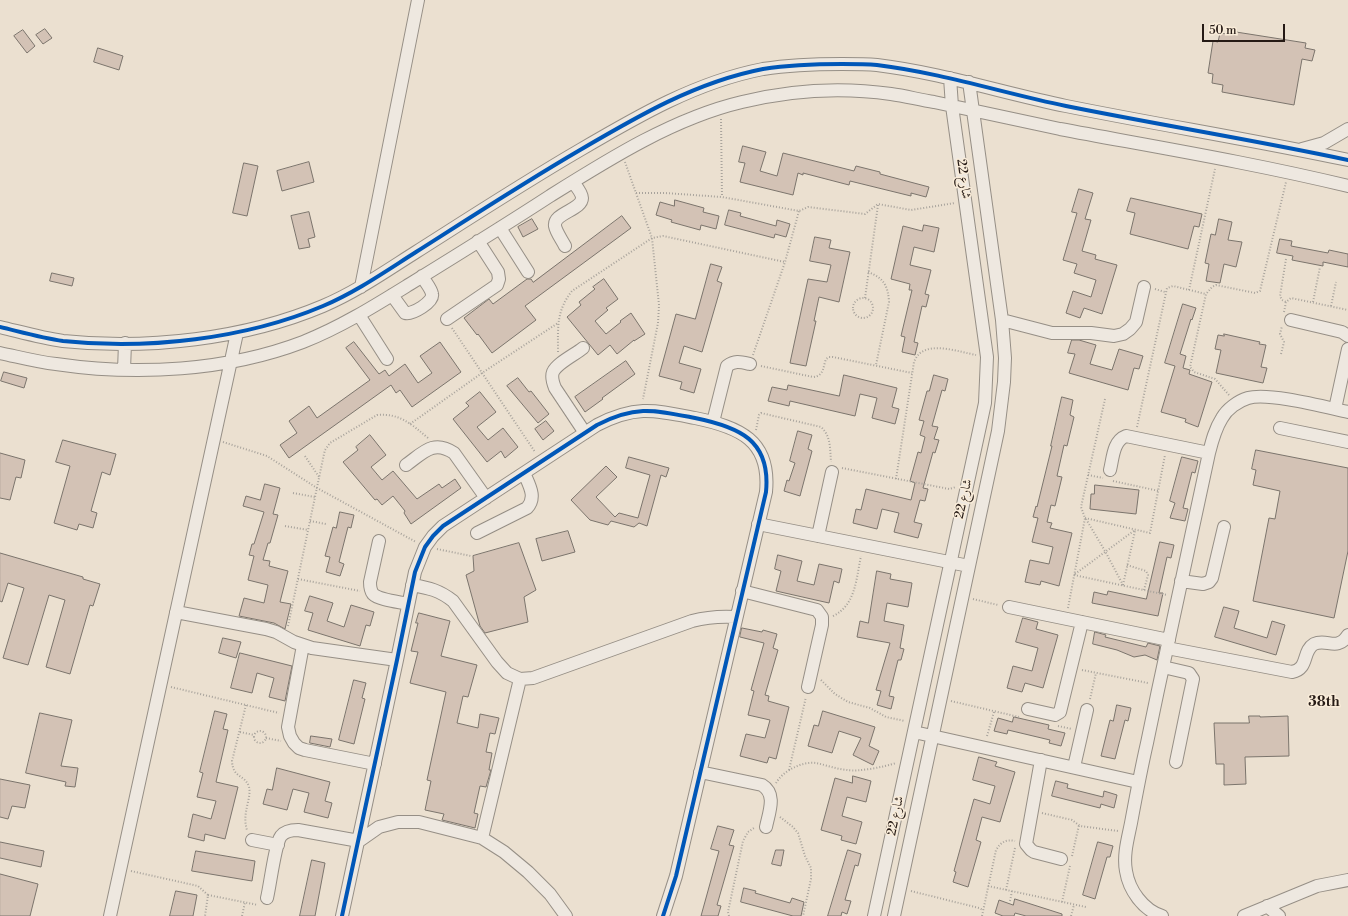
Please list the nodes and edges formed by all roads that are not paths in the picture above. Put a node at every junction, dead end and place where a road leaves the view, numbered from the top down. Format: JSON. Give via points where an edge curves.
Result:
{"nodes":[{"id":1,"x":418,"y":0,"type":"edge"},
{"id":2,"x":950,"y":78,"type":"junction"},
{"id":3,"x":969,"y":82,"type":"junction"},
{"id":4,"x":952,"y":106,"type":"junction"},
{"id":5,"x":973,"y":110,"type":"junction"},
{"id":6,"x":1348,"y":129,"type":"edge"},
{"id":7,"x":1300,"y":149,"type":"junction"},
{"id":8,"x":1348,"y":160,"type":"edge"},
{"id":9,"x":574,"y":182,"type":"junction"},
{"id":10,"x":1348,"y":186,"type":"edge"},
{"id":11,"x":500,"y":228,"type":"junction"},
{"id":12,"x":478,"y":241,"type":"junction"},
{"id":13,"x":565,"y":246,"type":"dead end"},
{"id":14,"x":528,"y":272,"type":"dead end"},
{"id":15,"x":422,"y":276,"type":"junction"},
{"id":16,"x":361,"y":287,"type":"junction"},
{"id":17,"x":1144,"y":287,"type":"dead end"},
{"id":18,"x":392,"y":295,"type":"junction"},
{"id":19,"x":359,"y":315,"type":"junction"},
{"id":20,"x":446,"y":319,"type":"road end"},
{"id":21,"x":1002,"y":320,"type":"junction"},
{"id":22,"x":1291,"y":320,"type":"dead end"},
{"id":23,"x":0,"y":327,"type":"edge"},
{"id":24,"x":237,"y":333,"type":"junction"},
{"id":25,"x":1348,"y":336,"type":"edge"},
{"id":26,"x":125,"y":343,"type":"junction"},
{"id":27,"x":583,"y":348,"type":"dead end"},
{"id":28,"x":1348,"y":349,"type":"edge"},
{"id":29,"x":0,"y":353,"type":"edge"},
{"id":30,"x":387,"y":359,"type":"dead end"},
{"id":31,"x":230,"y":362,"type":"junction"},
{"id":32,"x":750,"y":364,"type":"road end"},
{"id":33,"x":124,"y":370,"type":"junction"},
{"id":34,"x":1335,"y":409,"type":"junction"},
{"id":35,"x":1348,"y":412,"type":"edge"},
{"id":36,"x":713,"y":422,"type":"junction"},
{"id":37,"x":1280,"y":428,"type":"dead end"},
{"id":38,"x":585,"y":433,"type":"junction"},
{"id":39,"x":1348,"y":442,"type":"edge"},
{"id":40,"x":1209,"y":453,"type":"junction"},
{"id":41,"x":406,"y":465,"type":"dead end"},
{"id":42,"x":1110,"y":470,"type":"dead end"},
{"id":43,"x":832,"y":472,"type":"road end"},
{"id":44,"x":524,"y":473,"type":"junction"},
{"id":45,"x":486,"y":498,"type":"junction"},
{"id":46,"x":758,"y":524,"type":"junction"},
{"id":47,"x":1224,"y":527,"type":"dead end"},
{"id":48,"x":477,"y":533,"type":"dead end"},
{"id":49,"x":818,"y":536,"type":"junction"},
{"id":50,"x":379,"y":541,"type":"dead end"},
{"id":51,"x":950,"y":562,"type":"junction"},
{"id":52,"x":969,"y":566,"type":"junction"},
{"id":53,"x":1181,"y":581,"type":"junction"},
{"id":54,"x":412,"y":585,"type":"junction"},
{"id":55,"x":742,"y":591,"type":"junction"},
{"id":56,"x":408,"y":604,"type":"junction"},
{"id":57,"x":1009,"y":607,"type":"road end"},
{"id":58,"x":176,"y":612,"type":"junction"},
{"id":59,"x":736,"y":617,"type":"junction"},
{"id":60,"x":1082,"y":622,"type":"junction"},
{"id":61,"x":1348,"y":635,"type":"edge"},
{"id":62,"x":1168,"y":644,"type":"junction"},
{"id":63,"x":303,"y":645,"type":"junction"},
{"id":64,"x":397,"y":660,"type":"junction"},
{"id":65,"x":1163,"y":667,"type":"junction"},
{"id":66,"x":520,"y":679,"type":"junction"},
{"id":67,"x":808,"y":687,"type":"road end"},
{"id":68,"x":1087,"y":710,"type":"road end"},
{"id":69,"x":1025,"y":713,"type":"road end"},
{"id":70,"x":915,"y":728,"type":"junction"},
{"id":71,"x":932,"y":736,"type":"junction"},
{"id":72,"x":1041,"y":760,"type":"junction"},
{"id":73,"x":1176,"y":762,"type":"dead end"},
{"id":74,"x":375,"y":764,"type":"junction"},
{"id":75,"x":1074,"y":767,"type":"junction"},
{"id":76,"x":700,"y":772,"type":"junction"},
{"id":77,"x":1138,"y":782,"type":"junction"},
{"id":78,"x":766,"y":826,"type":"road end"},
{"id":79,"x":482,"y":838,"type":"junction"},
{"id":80,"x":252,"y":840,"type":"road end"},
{"id":81,"x":359,"y":840,"type":"junction"},
{"id":82,"x":278,"y":845,"type":"junction"},
{"id":83,"x":1061,"y":859,"type":"dead end"},
{"id":84,"x":1348,"y":880,"type":"edge"},
{"id":85,"x":267,"y":898,"type":"road end"},
{"id":86,"x":1267,"y":906,"type":"junction"},
{"id":87,"x":110,"y":916,"type":"edge"},
{"id":88,"x":342,"y":916,"type":"edge"},
{"id":89,"x":566,"y":916,"type":"edge"},
{"id":90,"x":664,"y":916,"type":"edge"},
{"id":91,"x":874,"y":916,"type":"edge"},
{"id":92,"x":894,"y":916,"type":"edge"},
{"id":93,"x":1162,"y":916,"type":"edge"},
{"id":94,"x":1244,"y":916,"type":"edge"},
{"id":95,"x":1279,"y":916,"type":"edge"}],
"edges":[{"from":1,"to":16,"type":"street"},
{"from":2,"to":3,"type":"street"},
{"from":2,"to":4,"type":"street","name":"شارع 22"},
{"from":2,"to":16,"type":"street","via":[[874,64],[812,64],[764,69],[693,90],[644,112],[562,160]]},
{"from":3,"to":5,"type":"street","name":"شارع 22"},
{"from":3,"to":7,"type":"street","via":[[1064,106]]},
{"from":4,"to":5,"type":"street"},
{"from":4,"to":9,"type":"street","via":[[891,94],[849,91],[773,95],[699,114],[656,134]]},
{"from":4,"to":51,"type":"street","name":"شارع 22","via":[[987,357],[984,403]]},
{"from":5,"to":10,"type":"street"},
{"from":5,"to":21,"type":"street","name":"شارع 22"},
{"from":6,"to":7,"type":"street","via":[[1324,143]]},
{"from":7,"to":8,"type":"street"},
{"from":9,"to":11,"type":"street"},
{"from":9,"to":13,"type":"street","via":[[581,195],[581,203],[556,221],[555,225]]},
{"from":11,"to":12,"type":"street"},
{"from":11,"to":14,"type":"street"},
{"from":12,"to":15,"type":"street"},
{"from":12,"to":20,"type":"street","via":[[498,272],[497,285]]},
{"from":15,"to":18,"type":"street"},
{"from":15,"to":18,"type":"street","via":[[432,297],[412,313],[405,313]]},
{"from":16,"to":24,"type":"street","via":[[324,306]]},
{"from":17,"to":21,"type":"street","via":[[1136,322],[1123,334],[1114,336],[1052,333]]},
{"from":18,"to":19,"type":"street"},
{"from":19,"to":30,"type":"street"},
{"from":19,"to":31,"type":"street","via":[[304,342]]},
{"from":21,"to":52,"type":"street","name":"شارع 22","via":[[1005,358],[1002,407]]},
{"from":22,"to":25,"type":"street","via":[[1342,332]]},
{"from":23,"to":26,"type":"street","via":[[60,340]]},
{"from":24,"to":26,"type":"street","via":[[158,343]]},
{"from":24,"to":31,"type":"street"},
{"from":26,"to":33,"type":"street"},
{"from":27,"to":38,"type":"street","via":[[558,365],[553,372],[552,380]]},
{"from":28,"to":34,"type":"street"},
{"from":29,"to":33,"type":"street","via":[[56,364]]},
{"from":31,"to":33,"type":"street","via":[[165,369]]},
{"from":31,"to":58,"type":"street"},
{"from":32,"to":36,"type":"street","via":[[737,361],[727,366]]},
{"from":34,"to":35,"type":"street"},
{"from":34,"to":40,"type":"street","via":[[1264,396],[1248,398],[1236,404],[1222,417]]},
{"from":36,"to":38,"type":"street","via":[[648,410],[613,417]]},
{"from":36,"to":46,"type":"street","via":[[742,433],[761,454],[767,479]]},
{"from":37,"to":39,"type":"street"},
{"from":38,"to":44,"type":"street"},
{"from":40,"to":42,"type":"street","via":[[1126,436],[1120,439],[1116,446]]},
{"from":40,"to":53,"type":"street"},
{"from":41,"to":45,"type":"street","via":[[430,447],[447,448],[454,453]]},
{"from":43,"to":49,"type":"street"},
{"from":44,"to":45,"type":"street"},
{"from":44,"to":48,"type":"street","via":[[532,494],[528,508]]},
{"from":45,"to":54,"type":"street","via":[[443,526],[433,536],[419,559]]},
{"from":46,"to":49,"type":"street"},
{"from":46,"to":55,"type":"street"},
{"from":47,"to":53,"type":"street","via":[[1209,582],[1203,584]]},
{"from":49,"to":51,"type":"street"},
{"from":50,"to":56,"type":"street","via":[[370,588],[378,597]]},
{"from":51,"to":52,"type":"street"},
{"from":51,"to":70,"type":"street","name":"شارع 22"},
{"from":52,"to":71,"type":"street","name":"شارع 22"},
{"from":53,"to":62,"type":"street"},
{"from":54,"to":56,"type":"street"},
{"from":54,"to":66,"type":"street","via":[[444,593],[453,600],[496,662],[506,673]]},
{"from":55,"to":59,"type":"street"},
{"from":55,"to":67,"type":"street","via":[[817,610],[822,617]]},
{"from":56,"to":64,"type":"street"},
{"from":57,"to":60,"type":"street"},
{"from":58,"to":63,"type":"street","via":[[266,629]]},
{"from":58,"to":87,"type":"street"},
{"from":59,"to":66,"type":"street","via":[[706,617],[692,620],[532,678]]},
{"from":59,"to":76,"type":"street"},
{"from":60,"to":62,"type":"street"},
{"from":60,"to":69,"type":"street","via":[[1061,710],[1053,714]]},
{"from":61,"to":62,"type":"street","via":[[1338,644],[1322,642],[1312,646],[1301,667],[1292,672]]},
{"from":62,"to":65,"type":"street"},
{"from":63,"to":64,"type":"street"},
{"from":63,"to":74,"type":"street","via":[[288,727],[294,743],[305,750]]},
{"from":64,"to":74,"type":"street"},
{"from":65,"to":73,"type":"street","via":[[1189,673],[1193,679]]},
{"from":65,"to":77,"type":"street"},
{"from":66,"to":79,"type":"street"},
{"from":68,"to":75,"type":"street"},
{"from":70,"to":71,"type":"street"},
{"from":70,"to":91,"type":"street","name":"شارع 22"},
{"from":71,"to":72,"type":"street"},
{"from":71,"to":92,"type":"street","name":"شارع 22"},
{"from":72,"to":75,"type":"street"},
{"from":72,"to":83,"type":"street","via":[[1026,844],[1037,853]]},
{"from":74,"to":81,"type":"street"},
{"from":75,"to":77,"type":"street"},
{"from":76,"to":78,"type":"street","via":[[767,788],[771,798]]},
{"from":76,"to":90,"type":"street"},
{"from":77,"to":93,"type":"street","via":[[1126,850],[1126,870],[1131,888],[1142,903]]},
{"from":79,"to":81,"type":"street","via":[[419,822],[398,822],[379,827]]},
{"from":79,"to":89,"type":"street","via":[[528,872],[550,894]]},
{"from":80,"to":82,"type":"street"},
{"from":81,"to":82,"type":"street","via":[[289,830],[281,836]]},
{"from":81,"to":88,"type":"street"},
{"from":82,"to":85,"type":"street"},
{"from":84,"to":86,"type":"street","via":[[1317,886]]},
{"from":86,"to":94,"type":"street"},
{"from":86,"to":95,"type":"street"}]}
